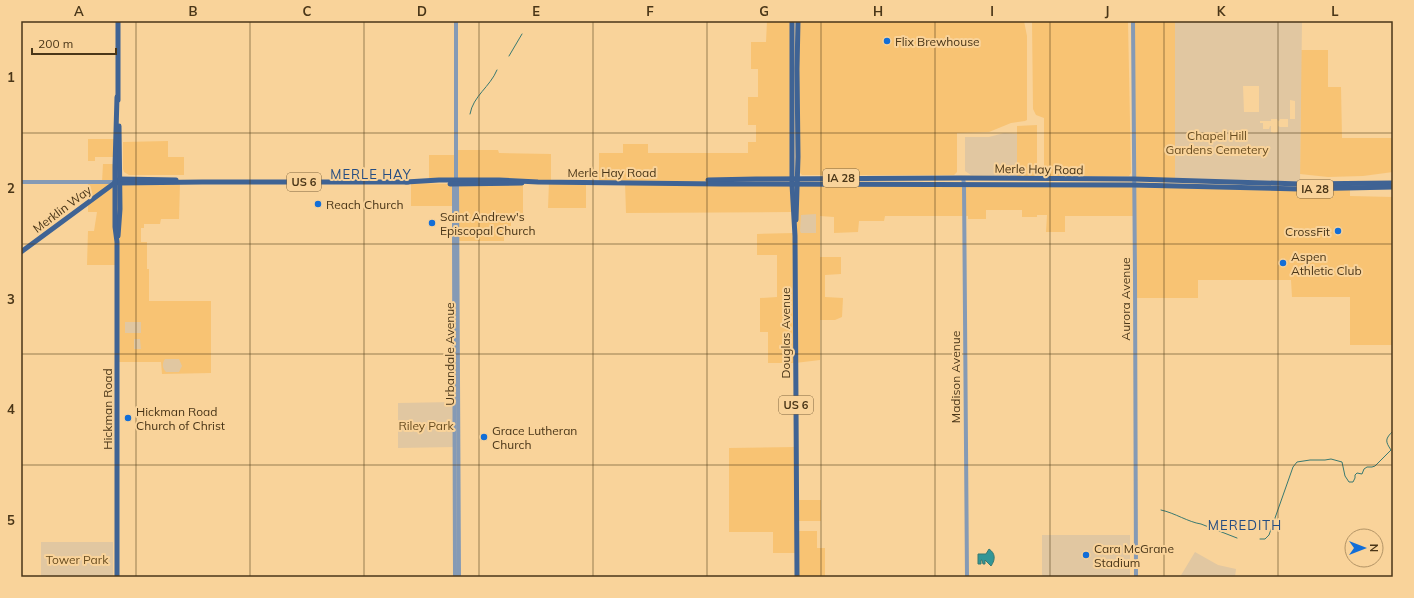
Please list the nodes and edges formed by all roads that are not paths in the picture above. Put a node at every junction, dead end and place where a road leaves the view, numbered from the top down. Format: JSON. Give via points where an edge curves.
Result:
{"nodes":[{"id":1,"x":117,"y":21,"type":"edge"},
{"id":2,"x":456,"y":21,"type":"edge"},
{"id":3,"x":792,"y":21,"type":"edge"},
{"id":4,"x":798,"y":21,"type":"edge"},
{"id":5,"x":1133,"y":21,"type":"edge"},
{"id":6,"x":118,"y":96,"type":"junction"},
{"id":7,"x":120,"y":170,"type":"junction"},
{"id":8,"x":132,"y":179,"type":"junction"},
{"id":9,"x":118,"y":181,"type":"junction"},
{"id":10,"x":795,"y":181,"type":"junction"},
{"id":11,"x":964,"y":181,"type":"junction"},
{"id":12,"x":21,"y":182,"type":"edge"},
{"id":13,"x":202,"y":182,"type":"junction"},
{"id":14,"x":456,"y":182,"type":"junction"},
{"id":15,"x":1134,"y":182,"type":"junction"},
{"id":16,"x":1393,"y":183,"type":"edge"},
{"id":17,"x":1393,"y":187,"type":"edge"},
{"id":18,"x":21,"y":252,"type":"edge"},
{"id":19,"x":117,"y":577,"type":"edge"},
{"id":20,"x":455,"y":577,"type":"edge"},
{"id":21,"x":460,"y":577,"type":"edge"},
{"id":22,"x":797,"y":577,"type":"edge"},
{"id":23,"x":967,"y":577,"type":"edge"},
{"id":24,"x":1136,"y":577,"type":"edge"}],
"edges":[{"from":1,"to":6,"type":"main road","name":"Hickman Road"},
{"from":2,"to":14,"type":"street","name":"Urbandale Avenue"},
{"from":3,"to":10,"type":"main road","name":"Douglas Avenue"},
{"from":4,"to":10,"type":"main road","name":"Douglas Avenue"},
{"from":5,"to":15,"type":"street","name":"Aurora Avenue"},
{"from":6,"to":7,"type":"main road","name":"Hickman Road"},
{"from":6,"to":9,"type":"main road","name":"Hickman Road","via":[[115,139]]},
{"from":7,"to":8,"type":"main road","via":[[123,176]]},
{"from":7,"to":9,"type":"main road","name":"Hickman Road"},
{"from":8,"to":9,"type":"main road","name":"Merle Hay Road"},
{"from":8,"to":13,"type":"main road","name":"Merle Hay Road","number":"US 6"},
{"from":9,"to":12,"type":"street","name":"Merle Hay Road"},
{"from":9,"to":13,"type":"main road","name":"Merle Hay Road","number":"US 6"},
{"from":9,"to":18,"type":"main road","name":"Merklin Way"},
{"from":9,"to":19,"type":"main road","name":"Hickman Road","via":[[115,221]]},
{"from":10,"to":11,"type":"main road","name":"Merle Hay Road","number":"IA 28"},
{"from":10,"to":14,"type":"main road","name":"Merle Hay Road","number":"US 6"},
{"from":10,"to":22,"type":"main road","name":"Douglas Avenue","number":"US 6"},
{"from":11,"to":15,"type":"main road","name":"Merle Hay Road","number":"IA 28"},
{"from":11,"to":23,"type":"street","name":"Madison Avenue"},
{"from":13,"to":14,"type":"main road","name":"Merle Hay Road","number":"US 6"},
{"from":14,"to":20,"type":"street","name":"Urbandale Avenue"},
{"from":14,"to":21,"type":"street","name":"Urbandale Avenue"},
{"from":15,"to":16,"type":"main road","name":"Merle Hay Road","number":"IA 28"},
{"from":15,"to":17,"type":"main road","name":"Merle Hay Road","number":"IA 28","via":[[1300,189]]},
{"from":15,"to":24,"type":"street","name":"Aurora Avenue"}]}
